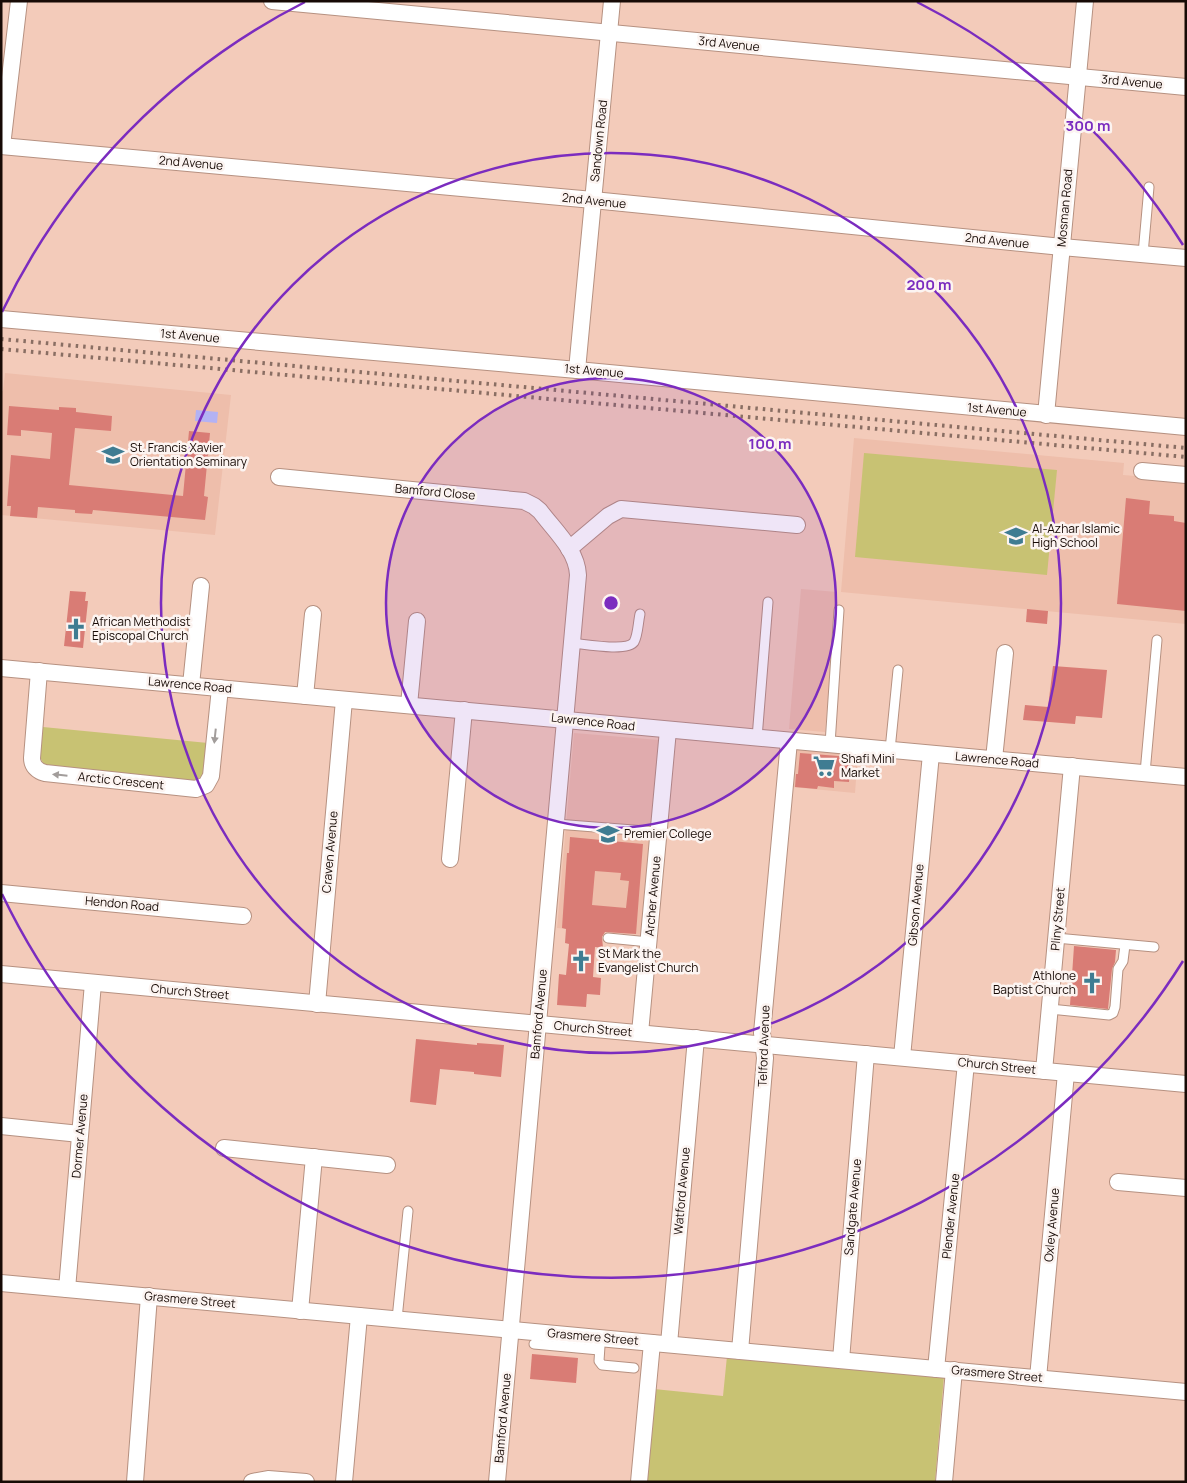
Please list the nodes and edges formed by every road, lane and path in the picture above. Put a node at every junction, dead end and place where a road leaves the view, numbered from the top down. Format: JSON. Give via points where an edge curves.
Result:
{"nodes":[{"id":1,"x":18,"y":1,"type":"edge"},
{"id":2,"x":272,"y":1,"type":"edge"},
{"id":3,"x":612,"y":1,"type":"edge"},
{"id":4,"x":1085,"y":1,"type":"edge"},
{"id":5,"x":609,"y":32,"type":"junction"},
{"id":6,"x":1077,"y":78,"type":"junction"},
{"id":7,"x":1186,"y":87,"type":"edge"},
{"id":8,"x":2,"y":146,"type":"edge"},
{"id":9,"x":1149,"y":187,"type":"dead end"},
{"id":10,"x":593,"y":200,"type":"junction"},
{"id":11,"x":1062,"y":248,"type":"junction"},
{"id":12,"x":1143,"y":254,"type":"junction"},
{"id":13,"x":1186,"y":258,"type":"edge"},
{"id":14,"x":1,"y":320,"type":"edge"},
{"id":15,"x":577,"y":370,"type":"junction"},
{"id":16,"x":1046,"y":415,"type":"junction"},
{"id":17,"x":1186,"y":427,"type":"edge"},
{"id":18,"x":1142,"y":471,"type":"dead end"},
{"id":19,"x":1186,"y":474,"type":"edge"},
{"id":20,"x":279,"y":477,"type":"dead end"},
{"id":21,"x":797,"y":525,"type":"dead end"},
{"id":22,"x":569,"y":549,"type":"junction"},
{"id":23,"x":201,"y":586,"type":"dead end"},
{"id":24,"x":768,"y":602,"type":"dead end"},
{"id":25,"x":840,"y":610,"type":"dead end"},
{"id":26,"x":313,"y":614,"type":"dead end"},
{"id":27,"x":640,"y":614,"type":"dead end"},
{"id":28,"x":417,"y":621,"type":"dead end"},
{"id":29,"x":1158,"y":640,"type":"dead end"},
{"id":30,"x":572,"y":643,"type":"junction"},
{"id":31,"x":1005,"y":653,"type":"dead end"},
{"id":32,"x":1,"y":668,"type":"edge"},
{"id":33,"x":898,"y":670,"type":"dead end"},
{"id":34,"x":40,"y":671,"type":"junction"},
{"id":35,"x":191,"y":685,"type":"junction"},
{"id":36,"x":220,"y":688,"type":"junction"},
{"id":37,"x":305,"y":696,"type":"junction"},
{"id":38,"x":344,"y":700,"type":"junction"},
{"id":39,"x":409,"y":706,"type":"junction"},
{"id":40,"x":464,"y":710,"type":"junction"},
{"id":41,"x":565,"y":719,"type":"junction"},
{"id":42,"x":668,"y":730,"type":"junction"},
{"id":43,"x":757,"y":738,"type":"junction"},
{"id":44,"x":789,"y":741,"type":"junction"},
{"id":45,"x":830,"y":744,"type":"junction"},
{"id":46,"x":890,"y":750,"type":"junction"},
{"id":47,"x":930,"y":754,"type":"junction"},
{"id":48,"x":994,"y":759,"type":"junction"},
{"id":49,"x":1072,"y":766,"type":"junction"},
{"id":50,"x":1145,"y":773,"type":"junction"},
{"id":51,"x":1186,"y":777,"type":"edge"},
{"id":52,"x":556,"y":824,"type":"junction"},
{"id":53,"x":659,"y":832,"type":"junction"},
{"id":54,"x":450,"y":859,"type":"dead end"},
{"id":55,"x":1,"y":893,"type":"edge"},
{"id":56,"x":243,"y":916,"type":"dead end"},
{"id":57,"x":608,"y":938,"type":"dead end"},
{"id":58,"x":1056,"y":938,"type":"junction"},
{"id":59,"x":648,"y":942,"type":"junction"},
{"id":60,"x":1125,"y":945,"type":"junction"},
{"id":61,"x":1154,"y":947,"type":"dead end"},
{"id":62,"x":1,"y":974,"type":"edge"},
{"id":63,"x":93,"y":983,"type":"junction"},
{"id":64,"x":317,"y":1004,"type":"junction"},
{"id":65,"x":1050,"y":1010,"type":"junction"},
{"id":66,"x":538,"y":1025,"type":"junction"},
{"id":67,"x":640,"y":1033,"type":"junction"},
{"id":68,"x":696,"y":1038,"type":"junction"},
{"id":69,"x":763,"y":1044,"type":"junction"},
{"id":70,"x":866,"y":1054,"type":"junction"},
{"id":71,"x":902,"y":1057,"type":"junction"},
{"id":72,"x":966,"y":1063,"type":"junction"},
{"id":73,"x":1044,"y":1071,"type":"junction"},
{"id":74,"x":1066,"y":1073,"type":"junction"},
{"id":75,"x":1186,"y":1084,"type":"edge"},
{"id":76,"x":1,"y":1126,"type":"edge"},
{"id":77,"x":80,"y":1134,"type":"junction"},
{"id":78,"x":224,"y":1148,"type":"dead end"},
{"id":79,"x":314,"y":1157,"type":"junction"},
{"id":80,"x":387,"y":1165,"type":"dead end"},
{"id":81,"x":1118,"y":1182,"type":"dead end"},
{"id":82,"x":1186,"y":1188,"type":"edge"},
{"id":83,"x":408,"y":1211,"type":"dead end"},
{"id":84,"x":1,"y":1283,"type":"edge"},
{"id":85,"x":67,"y":1289,"type":"junction"},
{"id":86,"x":149,"y":1296,"type":"junction"},
{"id":87,"x":300,"y":1311,"type":"junction"},
{"id":88,"x":359,"y":1316,"type":"junction"},
{"id":89,"x":397,"y":1319,"type":"junction"},
{"id":90,"x":511,"y":1330,"type":"junction"},
{"id":91,"x":652,"y":1343,"type":"junction"},
{"id":92,"x":534,"y":1344,"type":"dead end"},
{"id":93,"x":600,"y":1344,"type":"junction"},
{"id":94,"x":669,"y":1344,"type":"junction"},
{"id":95,"x":740,"y":1351,"type":"junction"},
{"id":96,"x":841,"y":1360,"type":"junction"},
{"id":97,"x":634,"y":1368,"type":"dead end"},
{"id":98,"x":936,"y":1369,"type":"junction"},
{"id":99,"x":954,"y":1370,"type":"junction"},
{"id":100,"x":1038,"y":1378,"type":"junction"},
{"id":101,"x":1186,"y":1392,"type":"edge"},
{"id":102,"x":135,"y":1482,"type":"edge"},
{"id":103,"x":252,"y":1482,"type":"edge"},
{"id":104,"x":306,"y":1482,"type":"edge"},
{"id":105,"x":344,"y":1482,"type":"edge"},
{"id":106,"x":497,"y":1482,"type":"edge"},
{"id":107,"x":639,"y":1482,"type":"edge"},
{"id":108,"x":944,"y":1482,"type":"edge"}],
"edges":[{"from":1,"to":8,"type":"street"},
{"from":2,"to":5,"type":"street","name":"3rd Avenue"},
{"from":3,"to":5,"type":"street","name":"Sandown Road"},
{"from":4,"to":6,"type":"street","name":"Mosman Road"},
{"from":5,"to":6,"type":"street","name":"3rd Avenue"},
{"from":5,"to":10,"type":"street","name":"Sandown Road"},
{"from":6,"to":7,"type":"street","name":"3rd Avenue"},
{"from":6,"to":11,"type":"street","name":"Mosman Road"},
{"from":8,"to":10,"type":"street","name":"2nd Avenue"},
{"from":9,"to":12,"type":"lane"},
{"from":10,"to":11,"type":"street","name":"2nd Avenue"},
{"from":10,"to":15,"type":"street","name":"Sandown Road"},
{"from":11,"to":12,"type":"street","name":"2nd Avenue"},
{"from":11,"to":16,"type":"street","name":"Mosman Road"},
{"from":12,"to":13,"type":"street","name":"2nd Avenue"},
{"from":14,"to":15,"type":"street","name":"1st Avenue"},
{"from":15,"to":16,"type":"street","name":"1st Avenue"},
{"from":16,"to":17,"type":"street","name":"1st Avenue"},
{"from":18,"to":19,"type":"street"},
{"from":20,"to":22,"type":"street","name":"Bamford Close","via":[[524,501],[540,512]]},
{"from":21,"to":22,"type":"street","via":[[621,510],[608,516]]},
{"from":22,"to":30,"type":"street","name":"Bamford Avenue","via":[[576,560],[578,575]]},
{"from":23,"to":35,"type":"street"},
{"from":24,"to":43,"type":"lane"},
{"from":25,"to":45,"type":"lane"},
{"from":26,"to":37,"type":"street"},
{"from":27,"to":30,"type":"lane","via":[[631,645],[612,647]]},
{"from":28,"to":39,"type":"street"},
{"from":29,"to":50,"type":"lane"},
{"from":30,"to":41,"type":"street","name":"Bamford Avenue"},
{"from":31,"to":48,"type":"street"},
{"from":32,"to":34,"type":"street","name":"Lawrence Road"},
{"from":33,"to":46,"type":"lane"},
{"from":34,"to":35,"type":"street","name":"Lawrence Road"},
{"from":36,"to":34,"type":"street","name":"Arctic Crescent","one_way":true,"via":[[211,776],[206,785],[196,789],[36,769],[32,762]]},
{"from":35,"to":36,"type":"street","name":"Lawrence Road"},
{"from":36,"to":37,"type":"street","name":"Lawrence Road"},
{"from":37,"to":38,"type":"street","name":"Lawrence Road"},
{"from":38,"to":39,"type":"street","name":"Lawrence Road"},
{"from":38,"to":64,"type":"street","name":"Craven Avenue"},
{"from":39,"to":40,"type":"street","name":"Lawrence Road"},
{"from":40,"to":41,"type":"street","name":"Lawrence Road"},
{"from":40,"to":54,"type":"street"},
{"from":41,"to":42,"type":"street","name":"Lawrence Road"},
{"from":41,"to":52,"type":"street","name":"Bamford Avenue"},
{"from":42,"to":43,"type":"street","name":"Lawrence Road"},
{"from":42,"to":53,"type":"street","name":"Archer Avenue"},
{"from":43,"to":44,"type":"street","name":"Lawrence Road"},
{"from":44,"to":45,"type":"street","name":"Lawrence Road"},
{"from":44,"to":69,"type":"street","name":"Telford Avenue"},
{"from":45,"to":46,"type":"street","name":"Lawrence Road"},
{"from":46,"to":47,"type":"street","name":"Lawrence Road"},
{"from":47,"to":48,"type":"street","name":"Lawrence Road"},
{"from":47,"to":71,"type":"street","name":"Gibson Avenue"},
{"from":48,"to":49,"type":"street","name":"Lawrence Road"},
{"from":49,"to":50,"type":"street","name":"Lawrence Road"},
{"from":49,"to":58,"type":"street","name":"Pliny Street"},
{"from":50,"to":51,"type":"street","name":"Lawrence Road"},
{"from":52,"to":53,"type":"lane"},
{"from":52,"to":66,"type":"street","name":"Bamford Avenue"},
{"from":53,"to":59,"type":"street","name":"Archer Avenue"},
{"from":55,"to":56,"type":"street","name":"Hendon Road"},
{"from":57,"to":59,"type":"lane"},
{"from":58,"to":60,"type":"lane"},
{"from":58,"to":65,"type":"street","name":"Pliny Street"},
{"from":59,"to":67,"type":"street","name":"Archer Avenue"},
{"from":60,"to":61,"type":"lane"},
{"from":60,"to":65,"type":"lane","via":[[1118,970],[1113,1013]]},
{"from":62,"to":63,"type":"street","name":"Church Street"},
{"from":63,"to":64,"type":"street","name":"Church Street"},
{"from":63,"to":77,"type":"street","name":"Dormer Avenue"},
{"from":64,"to":66,"type":"street","name":"Church Street"},
{"from":65,"to":73,"type":"street","name":"Pliny Street"},
{"from":66,"to":67,"type":"street","name":"Church Street"},
{"from":66,"to":90,"type":"street","name":"Bamford Avenue"},
{"from":67,"to":68,"type":"street","name":"Church Street"},
{"from":68,"to":69,"type":"street","name":"Church Street"},
{"from":68,"to":94,"type":"street","name":"Watford Avenue"},
{"from":69,"to":70,"type":"street","name":"Church Street"},
{"from":69,"to":95,"type":"street","name":"Telford Avenue","via":[[765,1058]]},
{"from":70,"to":71,"type":"street","name":"Church Street"},
{"from":70,"to":96,"type":"street","name":"Sandgate Avenue"},
{"from":71,"to":72,"type":"street","name":"Church Street"},
{"from":72,"to":73,"type":"street","name":"Church Street"},
{"from":72,"to":98,"type":"street","name":"Plender Avenue"},
{"from":73,"to":74,"type":"street","name":"Church Street"},
{"from":74,"to":75,"type":"street","name":"Church Street"},
{"from":74,"to":100,"type":"street","name":"Oxley Avenue"},
{"from":76,"to":77,"type":"street"},
{"from":77,"to":85,"type":"street","name":"Dormer Avenue"},
{"from":78,"to":79,"type":"street"},
{"from":79,"to":80,"type":"street"},
{"from":79,"to":87,"type":"street"},
{"from":81,"to":82,"type":"street"},
{"from":83,"to":89,"type":"lane"},
{"from":84,"to":85,"type":"street","name":"Grasmere Street"},
{"from":85,"to":86,"type":"street","name":"Grasmere Street"},
{"from":86,"to":87,"type":"street","name":"Grasmere Street"},
{"from":86,"to":102,"type":"street"},
{"from":87,"to":88,"type":"street","name":"Grasmere Street"},
{"from":88,"to":89,"type":"street","name":"Grasmere Street"},
{"from":88,"to":105,"type":"street"},
{"from":89,"to":90,"type":"street","name":"Grasmere Street"},
{"from":90,"to":93,"type":"street","name":"Grasmere Street"},
{"from":90,"to":106,"type":"street","name":"Bamford Avenue"},
{"from":91,"to":93,"type":"street","name":"Grasmere Street"},
{"from":91,"to":94,"type":"street","name":"Grasmere Street"},
{"from":91,"to":107,"type":"street"},
{"from":92,"to":93,"type":"lane"},
{"from":93,"to":97,"type":"lane","via":[[599,1361],[602,1365]]},
{"from":94,"to":95,"type":"street","name":"Grasmere Street"},
{"from":95,"to":96,"type":"street","name":"Grasmere Street"},
{"from":96,"to":98,"type":"street","name":"Grasmere Street"},
{"from":98,"to":99,"type":"street","name":"Grasmere Street"},
{"from":99,"to":100,"type":"street","name":"Grasmere Street"},
{"from":99,"to":108,"type":"street"},
{"from":100,"to":101,"type":"street","name":"Grasmere Street"},
{"from":103,"to":104,"type":"street","via":[[268,1479]]}]}
